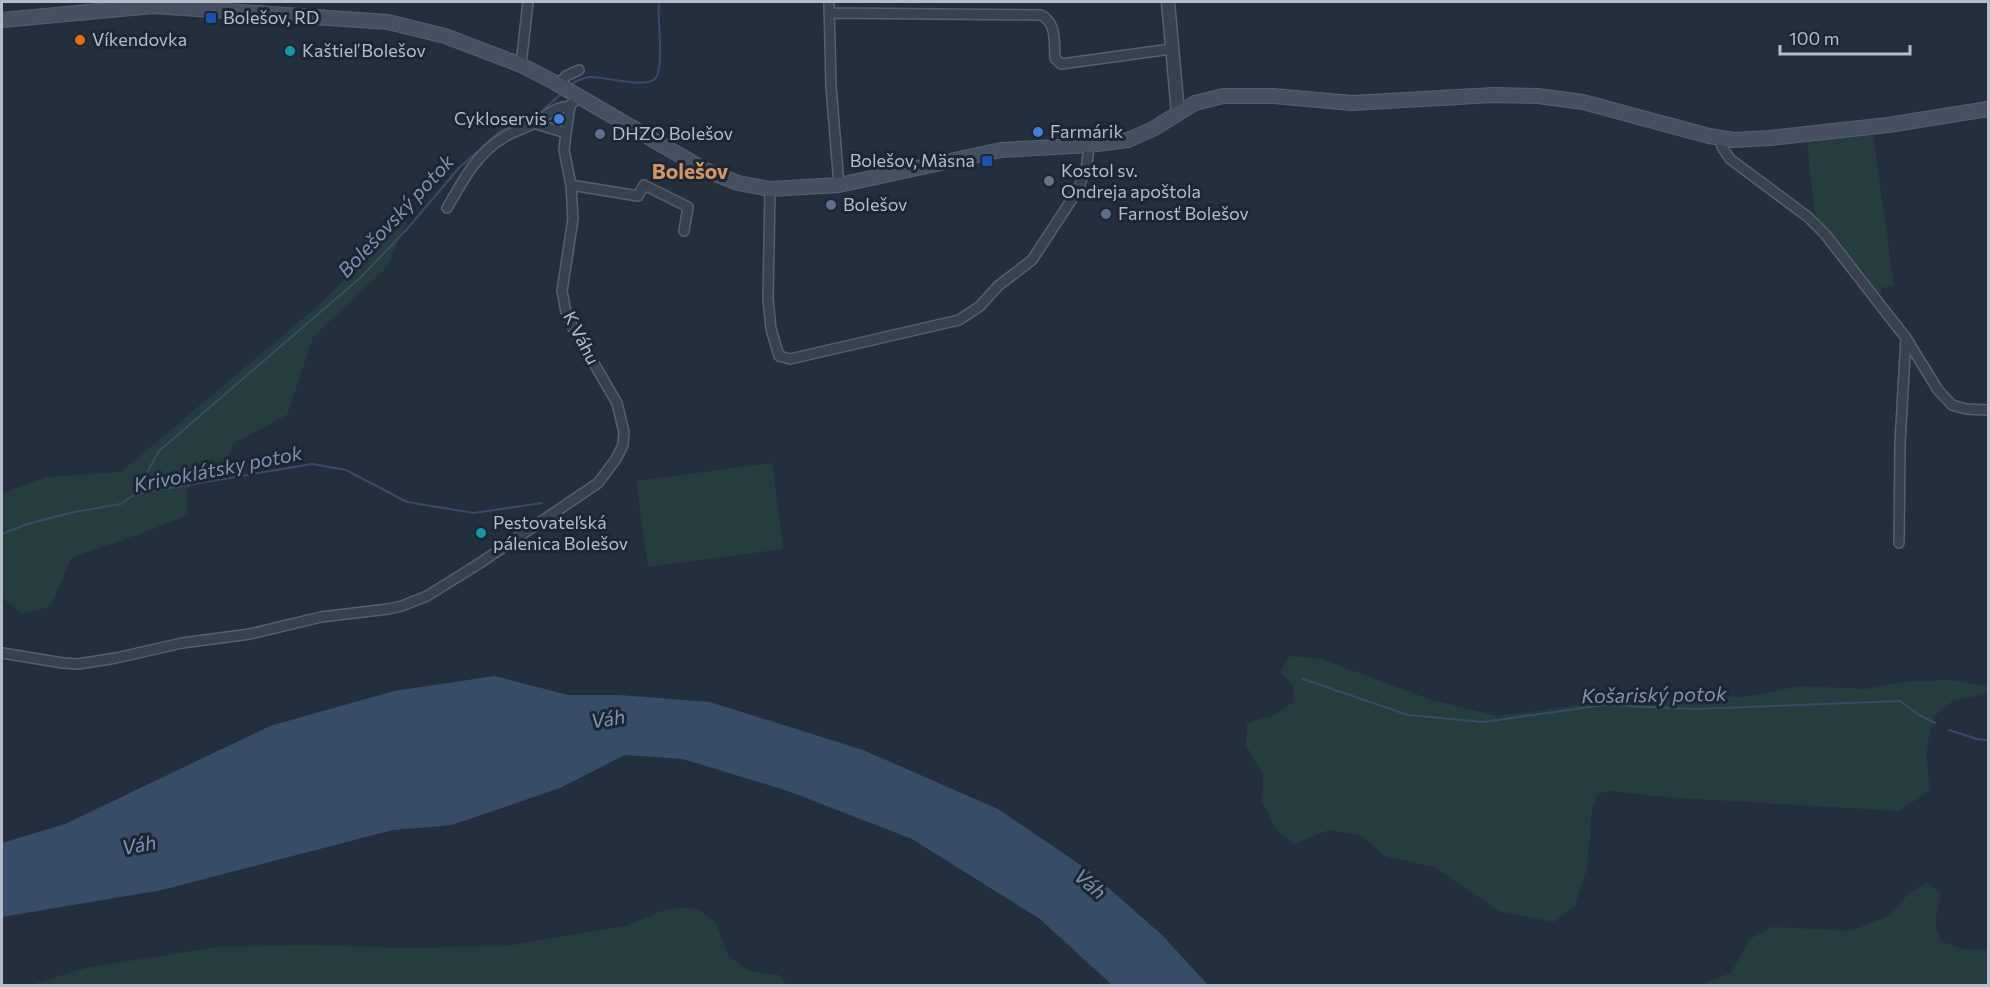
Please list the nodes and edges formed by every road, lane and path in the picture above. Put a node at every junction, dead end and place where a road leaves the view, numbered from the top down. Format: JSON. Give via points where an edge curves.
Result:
{"nodes":[{"id":1,"x":528,"y":2,"type":"edge"},
{"id":2,"x":829,"y":2,"type":"edge"},
{"id":3,"x":1168,"y":2,"type":"edge"},
{"id":4,"x":829,"y":13,"type":"junction"},
{"id":5,"x":2,"y":20,"type":"edge"},
{"id":6,"x":1171,"y":49,"type":"junction"},
{"id":7,"x":520,"y":65,"type":"junction"},
{"id":8,"x":579,"y":70,"type":"dead end"},
{"id":9,"x":569,"y":93,"type":"junction"},
{"id":10,"x":1989,"y":109,"type":"edge"},
{"id":11,"x":1178,"y":113,"type":"junction"},
{"id":12,"x":533,"y":123,"type":"junction"},
{"id":13,"x":566,"y":133,"type":"junction"},
{"id":14,"x":1721,"y":139,"type":"junction"},
{"id":15,"x":1089,"y":145,"type":"junction"},
{"id":16,"x":571,"y":185,"type":"junction"},
{"id":17,"x":839,"y":185,"type":"junction"},
{"id":18,"x":770,"y":189,"type":"junction"},
{"id":19,"x":447,"y":208,"type":"dead end"},
{"id":20,"x":684,"y":231,"type":"dead end"},
{"id":21,"x":1906,"y":338,"type":"junction"},
{"id":22,"x":1989,"y":410,"type":"edge"},
{"id":23,"x":1899,"y":543,"type":"dead end"},
{"id":24,"x":2,"y":653,"type":"edge"}],
"edges":[{"from":1,"to":7,"type":"street"},
{"from":2,"to":4,"type":"street"},
{"from":3,"to":6,"type":"street"},
{"from":4,"to":6,"type":"street","via":[[1041,15],[1053,25],[1055,58],[1060,64]]},
{"from":4,"to":17,"type":"street"},
{"from":5,"to":7,"type":"main road","via":[[153,6],[388,22],[445,36]]},
{"from":6,"to":11,"type":"street"},
{"from":7,"to":9,"type":"main road"},
{"from":8,"to":9,"type":"street","via":[[566,76]]},
{"from":9,"to":12,"type":"street"},
{"from":9,"to":13,"type":"street","name":"K Váhu"},
{"from":9,"to":18,"type":"main road","via":[[705,170],[738,183]]},
{"from":10,"to":14,"type":"main road","via":[[1888,125],[1747,140]]},
{"from":11,"to":14,"type":"main road","via":[[1201,100],[1224,96],[1369,103],[1516,95],[1583,102]]},
{"from":11,"to":15,"type":"main road","via":[[1128,140]]},
{"from":12,"to":13,"type":"street"},
{"from":12,"to":19,"type":"street","via":[[493,145],[470,169]]},
{"from":13,"to":16,"type":"street","name":"K Váhu","via":[[564,150]]},
{"from":14,"to":21,"type":"street","via":[[1730,159],[1825,234]]},
{"from":15,"to":17,"type":"main road","via":[[1001,150]]},
{"from":15,"to":18,"type":"street","via":[[1078,190],[1046,240],[1032,260],[998,286],[980,306],[959,320],[790,359],[779,356],[771,329]]},
{"from":16,"to":20,"type":"street","via":[[638,196],[644,185],[688,207]]},
{"from":16,"to":24,"type":"street","name":"K Váhu","via":[[573,229],[562,291],[566,312],[616,403],[624,432],[622,445],[598,483],[427,596],[402,606],[321,617],[250,634],[78,664]]},
{"from":17,"to":18,"type":"main road"},
{"from":21,"to":22,"type":"street","via":[[1938,390],[1952,405]]},
{"from":21,"to":23,"type":"street"}]}
